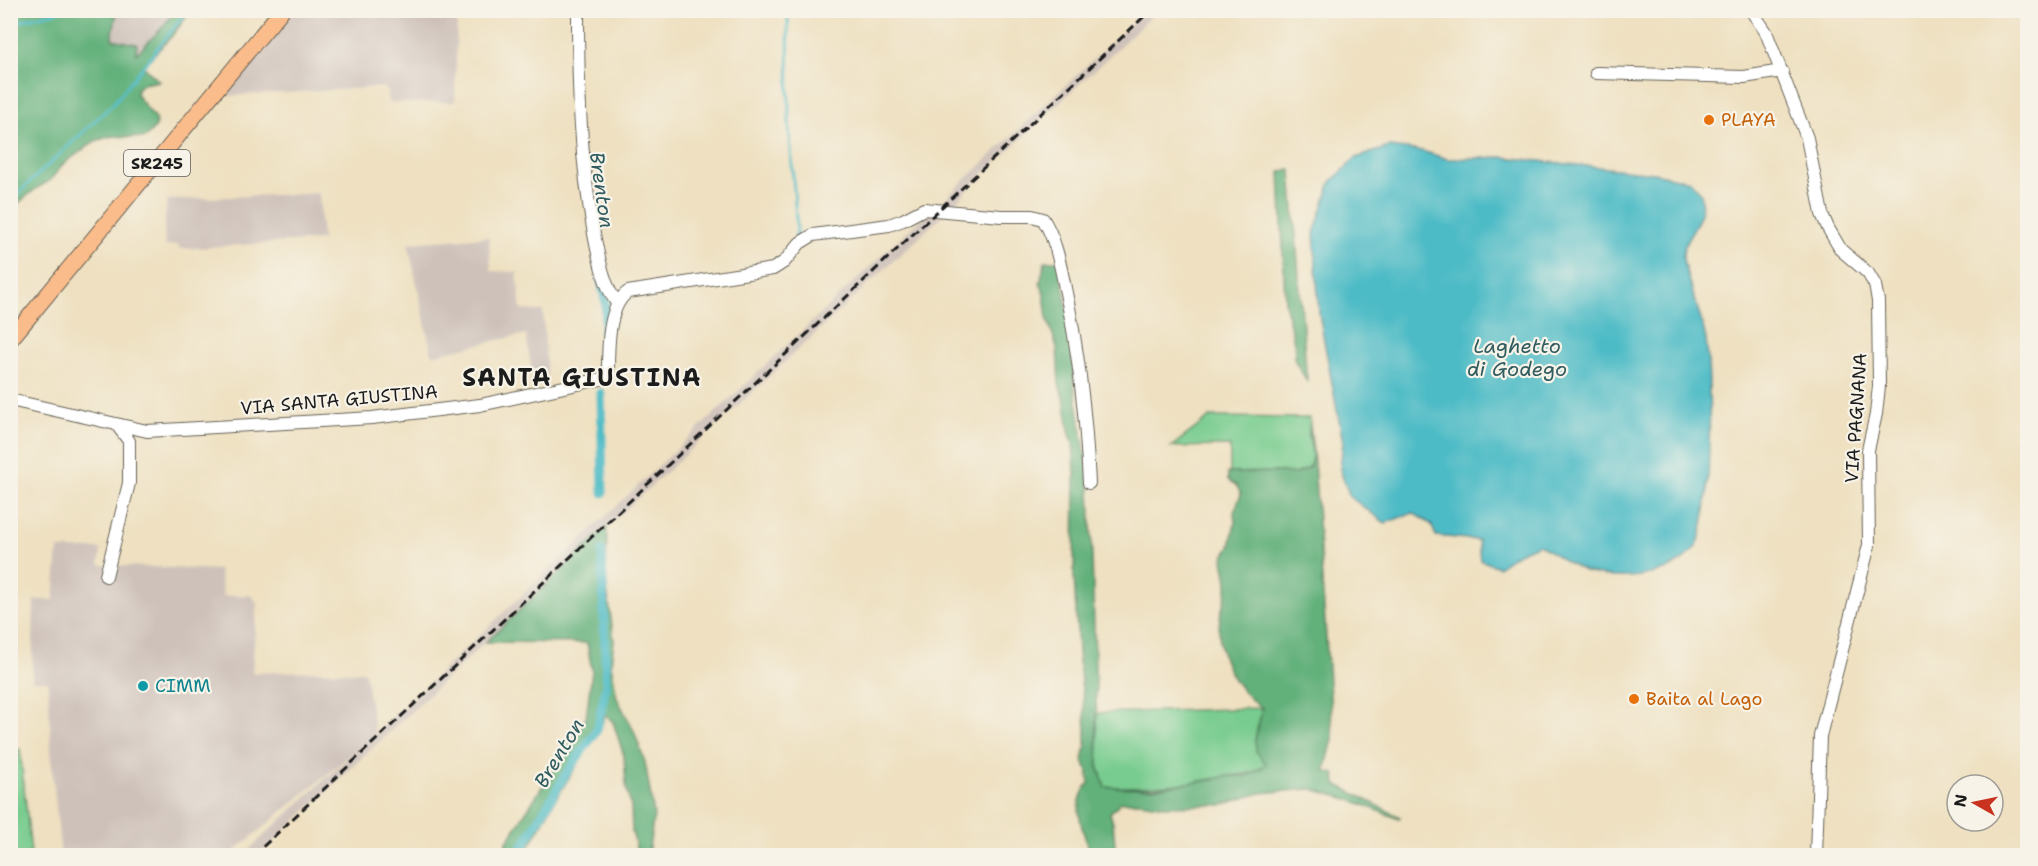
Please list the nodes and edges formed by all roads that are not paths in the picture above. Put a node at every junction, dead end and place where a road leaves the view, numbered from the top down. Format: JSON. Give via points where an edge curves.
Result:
{"nodes":[{"id":1,"x":282,"y":10,"type":"edge"},
{"id":2,"x":578,"y":10,"type":"edge"},
{"id":3,"x":1751,"y":10,"type":"edge"},
{"id":4,"x":1782,"y":71,"type":"junction"},
{"id":5,"x":1596,"y":73,"type":"dead end"},
{"id":6,"x":614,"y":298,"type":"junction"},
{"id":7,"x":10,"y":340,"type":"edge"},
{"id":8,"x":10,"y":400,"type":"edge"},
{"id":9,"x":117,"y":425,"type":"junction"},
{"id":10,"x":1089,"y":483,"type":"dead end"},
{"id":11,"x":106,"y":576,"type":"dead end"},
{"id":12,"x":1816,"y":855,"type":"edge"}],
"edges":[{"from":1,"to":7,"type":"main road","name":"SR245","number":"SR245"},
{"from":2,"to":6,"type":"street","via":[[579,111],[586,189],[598,255]]},
{"from":3,"to":4,"type":"street","name":"VIA PAGNANA","via":[[1766,32]]},
{"from":4,"to":5,"type":"street","via":[[1744,77]]},
{"from":4,"to":12,"type":"street","name":"VIA PAGNANA","via":[[1807,138],[1825,221],[1842,250],[1870,276],[1877,292],[1879,318],[1879,396],[1868,450],[1869,545],[1820,736]]},
{"from":6,"to":9,"type":"street","name":"VIA SANTA GIUSTINA","via":[[606,378],[480,405],[372,418],[147,431]]},
{"from":6,"to":10,"type":"street","via":[[638,289],[773,269],[813,235],[889,225],[924,209],[1043,219],[1055,243],[1073,323]]},
{"from":8,"to":9,"type":"street","name":"VIA SANTA GIUSTINA"},
{"from":9,"to":11,"type":"street","via":[[129,441],[129,483]]}]}
